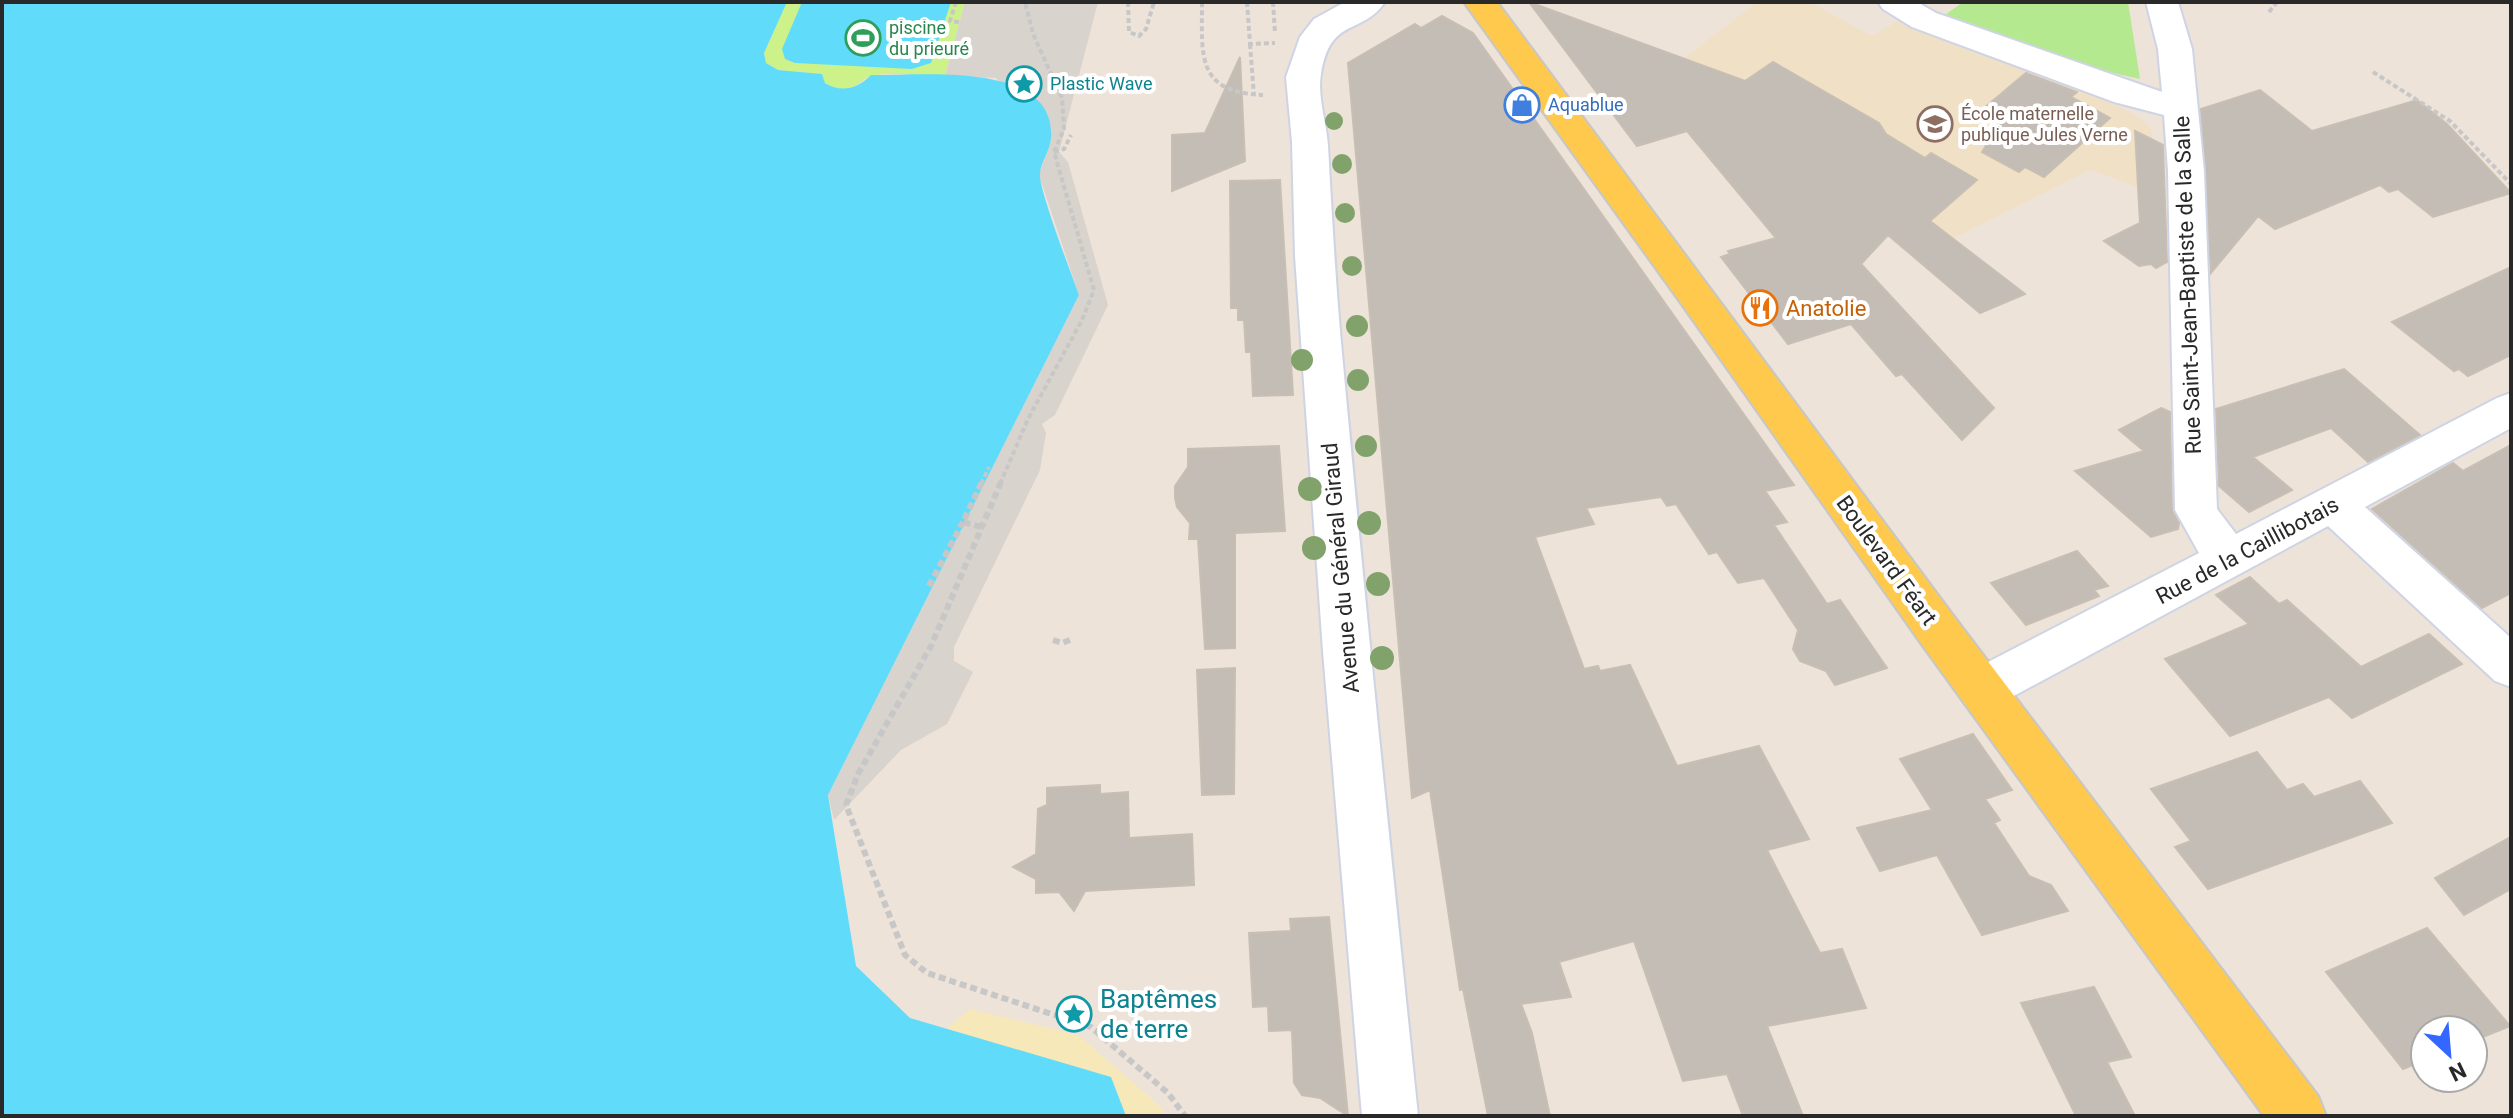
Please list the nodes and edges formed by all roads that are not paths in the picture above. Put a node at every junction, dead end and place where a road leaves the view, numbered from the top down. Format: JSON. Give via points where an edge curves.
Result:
{"nodes":[{"id":1,"x":1369,"y":2,"type":"edge"},
{"id":2,"x":1480,"y":2,"type":"edge"},
{"id":3,"x":1894,"y":2,"type":"edge"},
{"id":4,"x":2162,"y":2,"type":"edge"},
{"id":5,"x":2180,"y":108,"type":"junction"},
{"id":6,"x":2511,"y":409,"type":"edge"},
{"id":7,"x":2333,"y":504,"type":"junction"},
{"id":8,"x":2231,"y":558,"type":"junction"},
{"id":9,"x":2511,"y":667,"type":"edge"},
{"id":10,"x":1982,"y":689,"type":"junction"},
{"id":11,"x":1390,"y":1116,"type":"edge"},
{"id":12,"x":2298,"y":1116,"type":"edge"}],
"edges":[{"from":1,"to":11,"type":"street","name":"Avenue du Général Giraud","via":[[1326,26],[1312,44],[1303,77],[1345,635]]},
{"from":2,"to":10,"type":"main road","name":"Boulevard Féart"},
{"from":3,"to":5,"type":"street","via":[[1924,20],[2126,94]]},
{"from":4,"to":5,"type":"street","name":"Rue Saint-Jean-Baptiste de la Salle","via":[[2175,49]]},
{"from":5,"to":8,"type":"street","name":"Rue Saint-Jean-Baptiste de la Salle","via":[[2196,510]]},
{"from":6,"to":7,"type":"street","name":"Rue de la Caillibotais"},
{"from":7,"to":8,"type":"street","name":"Rue de la Caillibotais"},
{"from":7,"to":9,"type":"street"},
{"from":8,"to":10,"type":"street","name":"Rue de la Caillibotais"},
{"from":10,"to":12,"type":"main road","name":"Boulevard Féart"}]}
